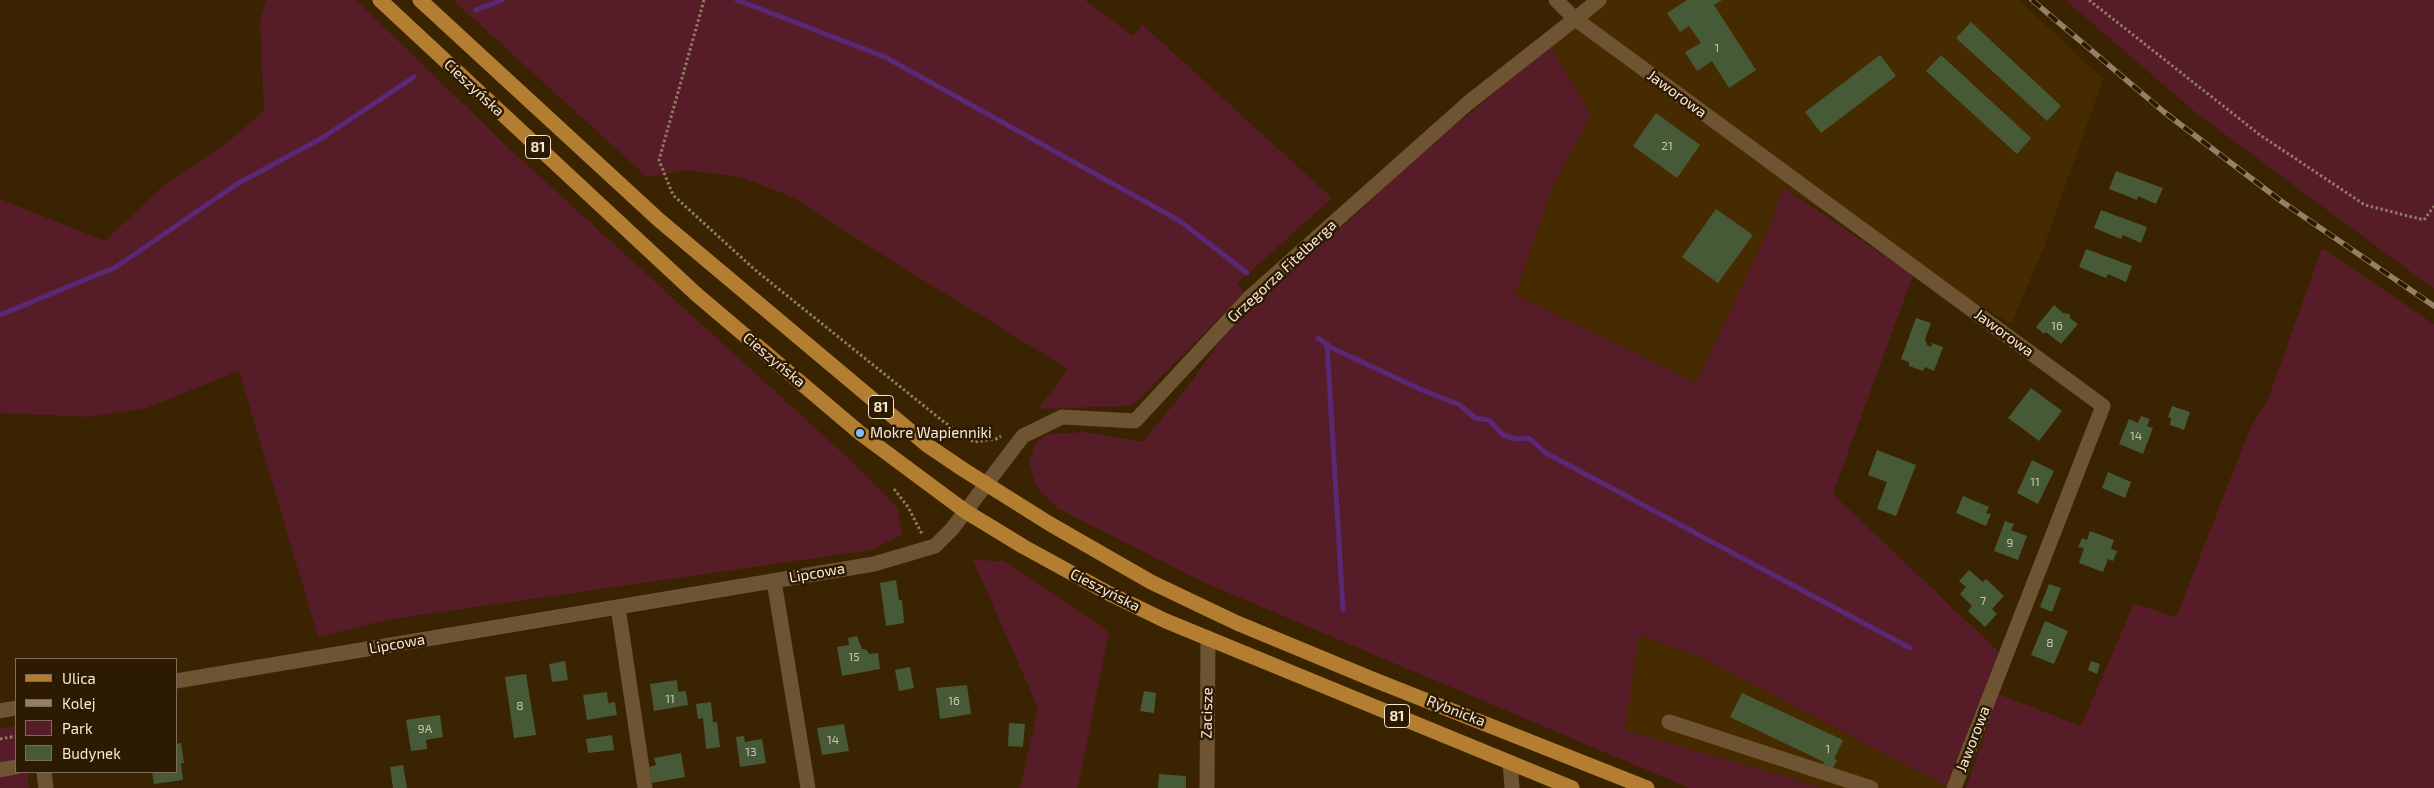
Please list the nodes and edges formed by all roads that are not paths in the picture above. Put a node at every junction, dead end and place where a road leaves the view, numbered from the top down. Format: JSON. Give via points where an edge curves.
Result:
{"nodes":[{"id":1,"x":380,"y":0,"type":"edge"},
{"id":2,"x":420,"y":0,"type":"edge"},
{"id":3,"x":1556,"y":0,"type":"edge"},
{"id":4,"x":1599,"y":0,"type":"edge"},
{"id":5,"x":1574,"y":18,"type":"junction"},
{"id":6,"x":985,"y":483,"type":"junction"},
{"id":7,"x":965,"y":511,"type":"junction"},
{"id":8,"x":774,"y":581,"type":"junction"},
{"id":9,"x":618,"y":607,"type":"junction"},
{"id":10,"x":1237,"y":622,"type":"joint"},
{"id":11,"x":1215,"y":641,"type":"junction"},
{"id":12,"x":178,"y":681,"type":"edge"},
{"id":13,"x":15,"y":708,"type":"edge"},
{"id":14,"x":0,"y":711,"type":"edge"},
{"id":15,"x":1669,"y":722,"type":"dead end"},
{"id":16,"x":1510,"y":762,"type":"junction"},
{"id":17,"x":15,"y":767,"type":"edge"},
{"id":18,"x":0,"y":770,"type":"edge"},
{"id":19,"x":44,"y":773,"type":"edge"},
{"id":20,"x":46,"y":788,"type":"edge"},
{"id":21,"x":645,"y":788,"type":"edge"},
{"id":22,"x":808,"y":788,"type":"edge"},
{"id":23,"x":1207,"y":788,"type":"edge"},
{"id":24,"x":1512,"y":788,"type":"edge"},
{"id":25,"x":1572,"y":788,"type":"edge"},
{"id":26,"x":1647,"y":788,"type":"edge"},
{"id":27,"x":1871,"y":788,"type":"edge"},
{"id":28,"x":1954,"y":788,"type":"edge"}],
"edges":[{"from":1,"to":7,"type":"main road","name":"Cieszyńska","number":"81","via":[[696,294],[860,434]]},
{"from":2,"to":6,"type":"main road","name":"Cieszyńska","number":"81","via":[[659,220],[927,445]]},
{"from":3,"to":5,"type":"street"},
{"from":4,"to":5,"type":"street","name":"Grzegorza Fitelberga"},
{"from":5,"to":6,"type":"street","name":"Grzegorza Fitelberga","via":[[1468,103],[1250,296],[1135,421],[1062,417],[1023,436]]},
{"from":5,"to":28,"type":"street","name":"Jaworowa","via":[[2103,406]]},
{"from":6,"to":7,"type":"street","name":"Lipcowa"},
{"from":6,"to":10,"type":"main road","name":"Cieszyńska","number":"81","via":[[1151,582]]},
{"from":7,"to":8,"type":"street","name":"Lipcowa","via":[[935,546],[874,564]]},
{"from":7,"to":11,"type":"main road","name":"Cieszyńska","number":"81","via":[[1108,593]]},
{"from":8,"to":9,"type":"street","name":"Lipcowa"},
{"from":8,"to":22,"type":"street"},
{"from":9,"to":12,"type":"street","name":"Lipcowa"},
{"from":9,"to":21,"type":"street"},
{"from":10,"to":26,"type":"main road","name":"Rybnicka","number":"81"},
{"from":11,"to":16,"type":"main road","name":"Rybnicka","number":"81"},
{"from":11,"to":23,"type":"street","name":"Zacisze"},
{"from":13,"to":14,"type":"street"},
{"from":15,"to":27,"type":"street"},
{"from":16,"to":24,"type":"street"},
{"from":16,"to":25,"type":"main road","name":"Rybnicka","number":"81"},
{"from":17,"to":18,"type":"street"},
{"from":19,"to":20,"type":"street"}]}
